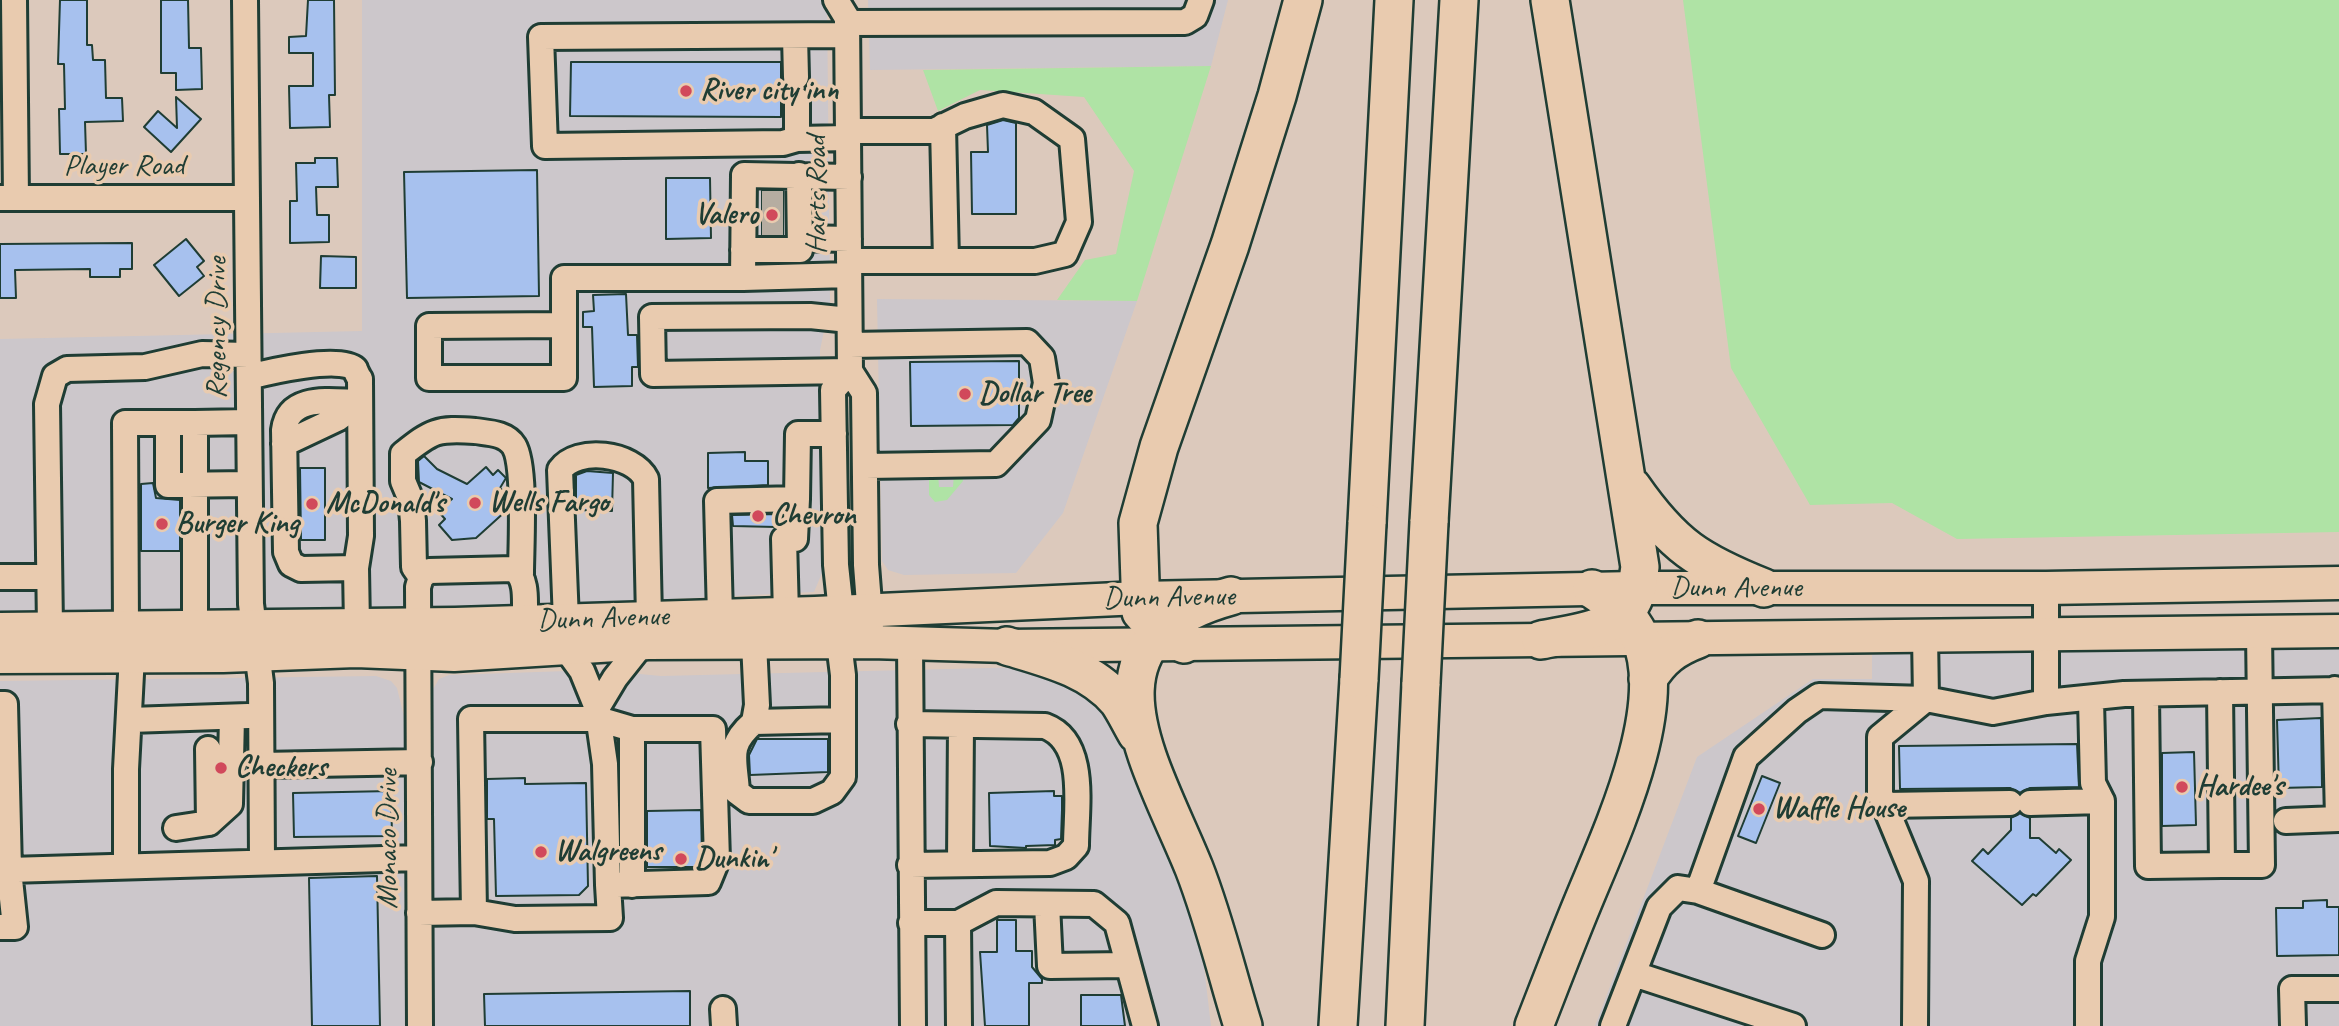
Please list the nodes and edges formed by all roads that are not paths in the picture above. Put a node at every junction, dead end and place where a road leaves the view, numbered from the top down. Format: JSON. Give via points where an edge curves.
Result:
{"nodes":[{"id":1,"x":14,"y":0,"type":"edge"},
{"id":2,"x":245,"y":0,"type":"edge"},
{"id":3,"x":1201,"y":0,"type":"edge"},
{"id":4,"x":1303,"y":0,"type":"edge"},
{"id":5,"x":1394,"y":0,"type":"edge"},
{"id":6,"x":1459,"y":0,"type":"edge"},
{"id":7,"x":1550,"y":0,"type":"edge"},
{"id":8,"x":1115,"y":11,"type":"edge"},
{"id":9,"x":907,"y":12,"type":"edge"},
{"id":10,"x":847,"y":15,"type":"edge"},
{"id":11,"x":795,"y":36,"type":"junction"},
{"id":12,"x":943,"y":126,"type":"junction"},
{"id":13,"x":848,"y":135,"type":"junction"},
{"id":14,"x":797,"y":139,"type":"junction"},
{"id":15,"x":799,"y":175,"type":"junction"},
{"id":16,"x":849,"y":177,"type":"junction"},
{"id":17,"x":8,"y":198,"type":"edge"},
{"id":18,"x":247,"y":198,"type":"junction"},
{"id":19,"x":774,"y":223,"type":"junction"},
{"id":20,"x":849,"y":258,"type":"junction"},
{"id":21,"x":946,"y":261,"type":"junction"},
{"id":22,"x":791,"y":277,"type":"junction"},
{"id":23,"x":743,"y":278,"type":"junction"},
{"id":24,"x":849,"y":320,"type":"junction"},
{"id":25,"x":564,"y":325,"type":"junction"},
{"id":26,"x":850,"y":345,"type":"junction"},
{"id":27,"x":248,"y":366,"type":"junction"},
{"id":28,"x":850,"y":371,"type":"junction"},
{"id":29,"x":353,"y":402,"type":"junction"},
{"id":30,"x":168,"y":422,"type":"junction"},
{"id":31,"x":195,"y":422,"type":"junction"},
{"id":32,"x":248,"y":422,"type":"junction"},
{"id":33,"x":834,"y":434,"type":"junction"},
{"id":34,"x":866,"y":466,"type":"junction"},
{"id":35,"x":1625,"y":477,"type":"junction"},
{"id":36,"x":196,"y":485,"type":"junction"},
{"id":37,"x":249,"y":485,"type":"junction"},
{"id":38,"x":797,"y":499,"type":"junction"},
{"id":39,"x":356,"y":568,"type":"junction"},
{"id":40,"x":521,"y":574,"type":"junction"},
{"id":41,"x":0,"y":577,"type":"edge"},
{"id":42,"x":49,"y":577,"type":"junction"},
{"id":43,"x":421,"y":577,"type":"junction"},
{"id":44,"x":2339,"y":583,"type":"edge"},
{"id":45,"x":1764,"y":588,"type":"junction"},
{"id":46,"x":2046,"y":588,"type":"junction"},
{"id":47,"x":1592,"y":589,"type":"joint"},
{"id":48,"x":1231,"y":596,"type":"junction"},
{"id":49,"x":1140,"y":598,"type":"junction"},
{"id":50,"x":856,"y":611,"type":"junction"},
{"id":51,"x":1634,"y":613,"type":"junction"},
{"id":52,"x":786,"y":614,"type":"junction"},
{"id":53,"x":720,"y":616,"type":"junction"},
{"id":54,"x":525,"y":622,"type":"junction"},
{"id":55,"x":195,"y":626,"type":"junction"},
{"id":56,"x":357,"y":626,"type":"junction"},
{"id":57,"x":50,"y":628,"type":"junction"},
{"id":58,"x":0,"y":629,"type":"edge"},
{"id":59,"x":645,"y":631,"type":"junction"},
{"id":60,"x":2339,"y":631,"type":"edge"},
{"id":61,"x":2259,"y":632,"type":"junction"},
{"id":62,"x":2047,"y":634,"type":"junction"},
{"id":63,"x":566,"y":635,"type":"junction"},
{"id":64,"x":1924,"y":635,"type":"junction"},
{"id":65,"x":417,"y":639,"type":"junction"},
{"id":66,"x":1698,"y":639,"type":"junction"},
{"id":67,"x":254,"y":640,"type":"junction"},
{"id":68,"x":1164,"y":640,"type":"junction"},
{"id":69,"x":1541,"y":640,"type":"joint"},
{"id":70,"x":129,"y":641,"type":"junction"},
{"id":71,"x":754,"y":643,"type":"junction"},
{"id":72,"x":851,"y":643,"type":"junction"},
{"id":73,"x":910,"y":643,"type":"junction"},
{"id":74,"x":1007,"y":646,"type":"junction"},
{"id":75,"x":0,"y":657,"type":"edge"},
{"id":76,"x":1648,"y":679,"type":"junction"},
{"id":77,"x":2337,"y":689,"type":"edge"},
{"id":78,"x":2220,"y":692,"type":"junction"},
{"id":79,"x":2258,"y":692,"type":"junction"},
{"id":80,"x":2146,"y":694,"type":"junction"},
{"id":81,"x":1926,"y":699,"type":"junction"},
{"id":82,"x":2091,"y":700,"type":"junction"},
{"id":83,"x":2046,"y":702,"type":"junction"},
{"id":84,"x":0,"y":704,"type":"edge"},
{"id":85,"x":598,"y":714,"type":"junction"},
{"id":86,"x":259,"y":716,"type":"junction"},
{"id":87,"x":232,"y":717,"type":"junction"},
{"id":88,"x":130,"y":720,"type":"junction"},
{"id":89,"x":843,"y":720,"type":"junction"},
{"id":90,"x":754,"y":722,"type":"junction"},
{"id":91,"x":909,"y":724,"type":"junction"},
{"id":92,"x":961,"y":725,"type":"junction"},
{"id":93,"x":632,"y":729,"type":"junction"},
{"id":94,"x":208,"y":737,"type":"junction"},
{"id":95,"x":1143,"y":745,"type":"junction"},
{"id":96,"x":420,"y":762,"type":"junction"},
{"id":97,"x":261,"y":765,"type":"junction"},
{"id":98,"x":2102,"y":801,"type":"junction"},
{"id":99,"x":1885,"y":806,"type":"junction"},
{"id":100,"x":2286,"y":821,"type":"dead end"},
{"id":101,"x":209,"y":823,"type":"junction"},
{"id":102,"x":176,"y":828,"type":"dead end"},
{"id":103,"x":418,"y":859,"type":"junction"},
{"id":104,"x":262,"y":862,"type":"junction"},
{"id":105,"x":960,"y":863,"type":"junction"},
{"id":106,"x":910,"y":865,"type":"junction"},
{"id":107,"x":2222,"y":865,"type":"junction"},
{"id":108,"x":126,"y":866,"type":"junction"},
{"id":109,"x":9,"y":870,"type":"junction"},
{"id":110,"x":1701,"y":882,"type":"junction"},
{"id":111,"x":620,"y":885,"type":"junction"},
{"id":112,"x":1047,"y":904,"type":"junction"},
{"id":113,"x":474,"y":912,"type":"junction"},
{"id":114,"x":419,"y":913,"type":"junction"},
{"id":115,"x":911,"y":923,"type":"junction"},
{"id":116,"x":958,"y":923,"type":"junction"},
{"id":117,"x":0,"y":927,"type":"edge"},
{"id":118,"x":1822,"y":935,"type":"dead end"},
{"id":119,"x":1126,"y":965,"type":"junction"},
{"id":120,"x":1634,"y":974,"type":"junction"},
{"id":121,"x":2339,"y":989,"type":"edge"},
{"id":122,"x":420,"y":1026,"type":"edge"},
{"id":123,"x":912,"y":1026,"type":"edge"},
{"id":124,"x":959,"y":1026,"type":"edge"},
{"id":125,"x":1145,"y":1026,"type":"edge"},
{"id":126,"x":1243,"y":1026,"type":"edge"},
{"id":127,"x":1338,"y":1026,"type":"edge"},
{"id":128,"x":1405,"y":1026,"type":"edge"},
{"id":129,"x":1534,"y":1026,"type":"edge"},
{"id":130,"x":1613,"y":1026,"type":"edge"},
{"id":131,"x":1793,"y":1026,"type":"edge"},
{"id":132,"x":1915,"y":1026,"type":"edge"},
{"id":133,"x":2088,"y":1026,"type":"edge"},
{"id":134,"x":2293,"y":1026,"type":"edge"}],
"edges":[{"from":1,"to":17,"type":"street"},
{"from":2,"to":18,"type":"street","name":"Regency Drive"},
{"from":3,"to":8,"type":"street","via":[[1195,16],[1185,22]]},
{"from":4,"to":49,"type":"highway","via":[[1234,232],[1148,483],[1138,523]]},
{"from":5,"to":127,"type":"highway","bridge":true},
{"from":6,"to":128,"type":"highway","bridge":true},
{"from":7,"to":35,"type":"highway"},
{"from":8,"to":9,"type":"street"},
{"from":9,"to":10,"type":"street"},
{"from":10,"to":11,"type":"street"},
{"from":10,"to":13,"type":"street","name":"Harts Road"},
{"from":11,"to":14,"type":"street"},
{"from":11,"to":14,"type":"street","via":[[541,37],[545,146],[783,143]]},
{"from":12,"to":13,"type":"street","via":[[934,131]]},
{"from":12,"to":21,"type":"street"},
{"from":12,"to":21,"type":"street","via":[[1003,105],[1034,112],[1072,139],[1079,222],[1065,254],[1035,261]]},
{"from":13,"to":14,"type":"street"},
{"from":13,"to":16,"type":"street","name":"Harts Road"},
{"from":15,"to":16,"type":"street"},
{"from":15,"to":19,"type":"street"},
{"from":15,"to":19,"type":"street","via":[[744,175]]},
{"from":16,"to":20,"type":"street","name":"Harts Road"},
{"from":17,"to":18,"type":"street","name":"Player Road"},
{"from":18,"to":27,"type":"street","name":"Regency Drive"},
{"from":19,"to":20,"type":"street"},
{"from":19,"to":22,"type":"street"},
{"from":19,"to":23,"type":"street"},
{"from":20,"to":21,"type":"street"},
{"from":20,"to":22,"type":"street"},
{"from":20,"to":24,"type":"street","name":"Harts Road"},
{"from":22,"to":23,"type":"street"},
{"from":23,"to":25,"type":"street","via":[[564,278]]},
{"from":24,"to":26,"type":"street","name":"Harts Road"},
{"from":24,"to":28,"type":"street","via":[[652,317],[652,354],[653,374]]},
{"from":25,"to":25,"type":"street","via":[[564,378],[429,378],[429,326]]},
{"from":26,"to":28,"type":"street","name":"Harts Road"},
{"from":26,"to":34,"type":"street","via":[[1027,342],[1042,358],[1046,383],[1038,420],[996,464]]},
{"from":27,"to":29,"type":"street","via":[[345,365],[360,379]]},
{"from":27,"to":32,"type":"street","name":"Regency Drive"},
{"from":27,"to":42,"type":"street","via":[[202,354],[145,367],[67,369],[55,376],[47,404]]},
{"from":28,"to":33,"type":"street","name":"Harts Road","via":[[834,390]]},
{"from":28,"to":34,"type":"street","name":"Harts Road","via":[[864,393]]},
{"from":29,"to":39,"type":"street","via":[[361,536]]},
{"from":29,"to":39,"type":"street","via":[[298,405],[285,421],[284,444],[286,552],[291,564],[300,569]]},
{"from":30,"to":31,"type":"street"},
{"from":30,"to":36,"type":"street","via":[[168,485]]},
{"from":30,"to":70,"type":"street","via":[[125,422]]},
{"from":31,"to":32,"type":"street"},
{"from":31,"to":36,"type":"street"},
{"from":32,"to":37,"type":"street","name":"Regency Drive"},
{"from":33,"to":38,"type":"street","via":[[798,434]]},
{"from":33,"to":50,"type":"street","name":"Harts Road","via":[[835,565]]},
{"from":34,"to":50,"type":"street","name":"Harts Road","via":[[866,565]]},
{"from":35,"to":45,"type":"highway","via":[[1681,547],[1713,568]]},
{"from":35,"to":51,"type":"highway","via":[[1640,568]]},
{"from":36,"to":37,"type":"street"},
{"from":36,"to":55,"type":"street"},
{"from":37,"to":67,"type":"street","name":"Regency Drive"},
{"from":38,"to":52,"type":"street","via":[[795,539],[784,539]]},
{"from":38,"to":53,"type":"street","via":[[717,501]]},
{"from":39,"to":56,"type":"street"},
{"from":40,"to":43,"type":"street","via":[[514,569],[429,571]]},
{"from":40,"to":43,"type":"street","name":"Monaco Drive","via":[[520,464],[513,444],[497,433],[456,429],[431,432],[403,454],[403,481],[411,500],[414,568]]},
{"from":40,"to":54,"type":"street"},
{"from":41,"to":42,"type":"street"},
{"from":42,"to":57,"type":"street"},
{"from":43,"to":65,"type":"street","name":"Monaco Drive"},
{"from":44,"to":46,"type":"main road","name":"Dunn Avenue"},
{"from":45,"to":46,"type":"main road","name":"Dunn Avenue"},
{"from":45,"to":51,"type":"main road","name":"Dunn Avenue"},
{"from":46,"to":62,"type":"street"},
{"from":47,"to":48,"type":"main road","name":"Dunn Avenue"},
{"from":47,"to":51,"type":"highway"},
{"from":48,"to":49,"type":"main road","name":"Dunn Avenue"},
{"from":48,"to":68,"type":"highway","via":[[1203,604]]},
{"from":49,"to":50,"type":"main road","name":"Dunn Avenue"},
{"from":49,"to":68,"type":"highway","via":[[1142,612]]},
{"from":50,"to":52,"type":"main road","name":"Dunn Avenue"},
{"from":50,"to":72,"type":"street","name":"Harts Road"},
{"from":51,"to":66,"type":"main road","name":"Dunn Avenue"},
{"from":51,"to":69,"type":"highway"},
{"from":51,"to":76,"type":"highway"},
{"from":52,"to":53,"type":"main road","name":"Dunn Avenue"},
{"from":53,"to":59,"type":"main road","name":"Dunn Avenue"},
{"from":54,"to":63,"type":"main road","name":"Dunn Avenue"},
{"from":54,"to":65,"type":"main road","name":"Dunn Avenue"},
{"from":55,"to":67,"type":"main road","name":"Dunn Avenue"},
{"from":55,"to":70,"type":"main road","name":"Dunn Avenue"},
{"from":56,"to":65,"type":"main road","name":"Dunn Avenue"},
{"from":56,"to":67,"type":"main road","name":"Dunn Avenue"},
{"from":57,"to":58,"type":"main road","name":"Dunn Avenue"},
{"from":57,"to":70,"type":"main road","name":"Dunn Avenue"},
{"from":59,"to":63,"type":"main road","name":"Dunn Avenue"},
{"from":59,"to":63,"type":"street","via":[[646,479],[641,468],[624,458],[579,457],[566,461],[560,470]]},
{"from":59,"to":71,"type":"main road","name":"Dunn Avenue"},
{"from":59,"to":85,"type":"street"},
{"from":60,"to":61,"type":"main road","name":"Dunn Avenue"},
{"from":61,"to":62,"type":"main road","name":"Dunn Avenue"},
{"from":61,"to":79,"type":"street"},
{"from":62,"to":64,"type":"main road","name":"Dunn Avenue"},
{"from":62,"to":83,"type":"street"},
{"from":63,"to":65,"type":"main road","name":"Dunn Avenue"},
{"from":63,"to":85,"type":"street"},
{"from":64,"to":66,"type":"main road","name":"Dunn Avenue"},
{"from":64,"to":81,"type":"street"},
{"from":65,"to":67,"type":"main road","name":"Dunn Avenue"},
{"from":65,"to":96,"type":"street","name":"Monaco Drive"},
{"from":66,"to":76,"type":"highway","via":[[1660,659]]},
{"from":67,"to":70,"type":"main road","name":"Dunn Avenue"},
{"from":67,"to":86,"type":"street","name":"Regency Drive","via":[[261,683]]},
{"from":68,"to":69,"type":"main road","name":"Dunn Avenue"},
{"from":68,"to":74,"type":"main road","name":"Dunn Avenue"},
{"from":68,"to":95,"type":"highway","via":[[1133,685]]},
{"from":70,"to":75,"type":"main road","name":"Dunn Avenue"},
{"from":70,"to":88,"type":"street"},
{"from":71,"to":72,"type":"main road","name":"Dunn Avenue"},
{"from":71,"to":90,"type":"street"},
{"from":72,"to":73,"type":"main road","name":"Dunn Avenue"},
{"from":72,"to":89,"type":"street","name":"Harts Road","via":[[843,675]]},
{"from":73,"to":74,"type":"main road","name":"Dunn Avenue"},
{"from":73,"to":91,"type":"street"},
{"from":74,"to":95,"type":"highway","via":[[1082,673],[1118,701]]},
{"from":76,"to":129,"type":"highway","via":[[1630,782]]},
{"from":77,"to":79,"type":"street"},
{"from":77,"to":100,"type":"street","via":[[2338,819]]},
{"from":78,"to":79,"type":"street"},
{"from":78,"to":80,"type":"street"},
{"from":78,"to":107,"type":"street"},
{"from":79,"to":107,"type":"street","via":[[2262,865]]},
{"from":80,"to":82,"type":"street"},
{"from":80,"to":107,"type":"street","via":[[2148,866]]},
{"from":81,"to":83,"type":"street","via":[[1993,712]]},
{"from":81,"to":99,"type":"street","via":[[1880,737],[1880,793]]},
{"from":81,"to":110,"type":"street","via":[[1819,696],[1797,711],[1746,757]]},
{"from":82,"to":83,"type":"street"},
{"from":82,"to":98,"type":"street","via":[[2093,783]]},
{"from":84,"to":109,"type":"street","via":[[5,704]]},
{"from":85,"to":93,"type":"street"},
{"from":85,"to":111,"type":"street"},
{"from":85,"to":113,"type":"street","via":[[471,719]]},
{"from":86,"to":87,"type":"street"},
{"from":86,"to":97,"type":"street","name":"Regency Drive"},
{"from":87,"to":94,"type":"street"},
{"from":87,"to":101,"type":"street","via":[[230,804]]},
{"from":88,"to":94,"type":"street"},
{"from":88,"to":108,"type":"street"},
{"from":89,"to":90,"type":"street"},
{"from":89,"to":90,"type":"street","via":[[843,777],[832,792],[813,801],[749,801],[737,792],[734,744]]},
{"from":91,"to":92,"type":"street"},
{"from":91,"to":106,"type":"street"},
{"from":92,"to":105,"type":"street"},
{"from":92,"to":105,"type":"street","via":[[1057,730],[1070,745],[1076,776],[1076,846],[1066,857],[1050,863]]},
{"from":93,"to":111,"type":"street"},
{"from":93,"to":111,"type":"street","via":[[713,729],[717,860],[708,882]]},
{"from":94,"to":101,"type":"street"},
{"from":95,"to":126,"type":"highway","via":[[1195,871]]},
{"from":96,"to":97,"type":"street"},
{"from":96,"to":103,"type":"street","name":"Monaco Drive"},
{"from":97,"to":104,"type":"street","name":"Regency Drive"},
{"from":98,"to":99,"type":"street"},
{"from":98,"to":133,"type":"street","via":[[2102,918],[2088,961]]},
{"from":99,"to":132,"type":"street","via":[[1916,881]]},
{"from":101,"to":102,"type":"street"},
{"from":103,"to":104,"type":"street"},
{"from":103,"to":114,"type":"street","name":"Monaco Drive"},
{"from":104,"to":108,"type":"street"},
{"from":105,"to":106,"type":"street"},
{"from":106,"to":115,"type":"street"},
{"from":108,"to":109,"type":"street"},
{"from":109,"to":117,"type":"street","via":[[15,927]]},
{"from":110,"to":118,"type":"street"},
{"from":110,"to":120,"type":"street","via":[[1670,892],[1659,907]]},
{"from":111,"to":113,"type":"street","via":[[610,918],[515,919]]},
{"from":112,"to":116,"type":"street","via":[[996,903]]},
{"from":112,"to":119,"type":"street","via":[[1094,904],[1117,923]]},
{"from":112,"to":119,"type":"street","via":[[1050,966]]},
{"from":113,"to":114,"type":"street"},
{"from":114,"to":122,"type":"street","name":"Monaco Drive"},
{"from":115,"to":116,"type":"street"},
{"from":115,"to":123,"type":"street"},
{"from":116,"to":124,"type":"street"},
{"from":119,"to":125,"type":"street"},
{"from":120,"to":130,"type":"street"},
{"from":120,"to":131,"type":"street"},
{"from":121,"to":134,"type":"street","via":[[2292,989]]}]}
